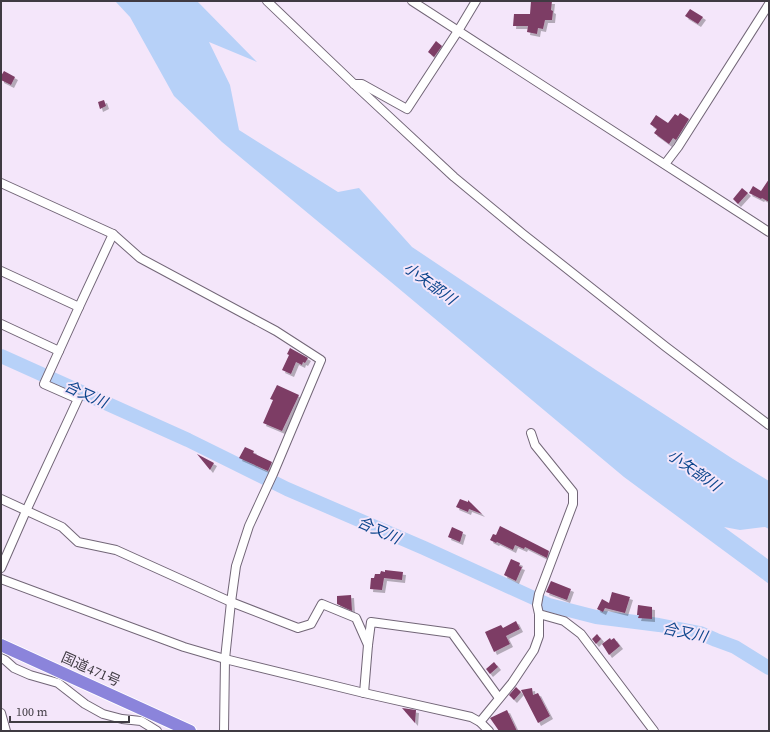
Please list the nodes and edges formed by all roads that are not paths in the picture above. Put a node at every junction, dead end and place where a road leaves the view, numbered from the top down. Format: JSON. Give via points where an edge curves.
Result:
{"nodes":[{"id":1,"x":267,"y":1,"type":"edge"},
{"id":2,"x":412,"y":1,"type":"edge"},
{"id":3,"x":476,"y":1,"type":"edge"},
{"id":4,"x":769,"y":4,"type":"edge"},
{"id":5,"x":458,"y":32,"type":"junction"},
{"id":6,"x":354,"y":84,"type":"junction"},
{"id":7,"x":665,"y":164,"type":"junction"},
{"id":8,"x":1,"y":183,"type":"edge"},
{"id":9,"x":769,"y":232,"type":"edge"},
{"id":10,"x":113,"y":234,"type":"junction"},
{"id":11,"x":1,"y":271,"type":"edge"},
{"id":12,"x":79,"y":307,"type":"junction"},
{"id":13,"x":1,"y":324,"type":"edge"},
{"id":14,"x":59,"y":351,"type":"junction"},
{"id":15,"x":769,"y":425,"type":"edge"},
{"id":16,"x":531,"y":433,"type":"dead end"},
{"id":17,"x":1,"y":499,"type":"edge"},
{"id":18,"x":26,"y":511,"type":"junction"},
{"id":19,"x":1,"y":568,"type":"edge"},
{"id":20,"x":1,"y":579,"type":"edge"},
{"id":21,"x":231,"y":602,"type":"junction"},
{"id":22,"x":539,"y":614,"type":"junction"},
{"id":23,"x":1,"y":645,"type":"edge"},
{"id":24,"x":368,"y":646,"type":"junction"},
{"id":25,"x":1,"y":658,"type":"edge"},
{"id":26,"x":225,"y":659,"type":"junction"},
{"id":27,"x":364,"y":693,"type":"junction"},
{"id":28,"x":499,"y":698,"type":"junction"},
{"id":29,"x":1,"y":713,"type":"edge"},
{"id":30,"x":480,"y":722,"type":"junction"},
{"id":31,"x":6,"y":731,"type":"edge"},
{"id":32,"x":157,"y":731,"type":"edge"},
{"id":33,"x":190,"y":731,"type":"edge"},
{"id":34,"x":224,"y":731,"type":"edge"},
{"id":35,"x":489,"y":731,"type":"edge"},
{"id":36,"x":654,"y":731,"type":"edge"}],
"edges":[{"from":1,"to":6,"type":"street"},
{"from":2,"to":5,"type":"street"},
{"from":3,"to":5,"type":"street"},
{"from":4,"to":7,"type":"street"},
{"from":5,"to":6,"type":"street","via":[[408,108],[362,84]]},
{"from":5,"to":7,"type":"street"},
{"from":6,"to":15,"type":"street","via":[[454,177],[523,234]]},
{"from":7,"to":9,"type":"street"},
{"from":8,"to":10,"type":"street"},
{"from":10,"to":12,"type":"street"},
{"from":10,"to":21,"type":"street","via":[[140,258],[276,331],[321,360],[249,526],[236,566]]},
{"from":11,"to":12,"type":"street"},
{"from":12,"to":14,"type":"street"},
{"from":13,"to":14,"type":"street"},
{"from":14,"to":18,"type":"street","via":[[44,384],[78,400]]},
{"from":16,"to":22,"type":"street","via":[[535,445],[573,492],[572,504],[539,594]]},
{"from":17,"to":18,"type":"street"},
{"from":18,"to":19,"type":"street"},
{"from":18,"to":21,"type":"street","via":[[62,527],[78,542],[116,550]]},
{"from":20,"to":26,"type":"street","via":[[184,647]]},
{"from":21,"to":24,"type":"street","via":[[298,628],[311,624],[322,604],[356,618]]},
{"from":21,"to":26,"type":"street"},
{"from":22,"to":28,"type":"street","via":[[539,636],[534,650]]},
{"from":22,"to":36,"type":"street","via":[[564,622],[581,634]]},
{"from":23,"to":33,"type":"highway","name":"国道471号"},
{"from":24,"to":27,"type":"street"},
{"from":24,"to":28,"type":"street","via":[[371,622],[452,633]]},
{"from":25,"to":32,"type":"street","via":[[14,668],[58,683],[102,714],[141,721]]},
{"from":26,"to":27,"type":"street"},
{"from":26,"to":34,"type":"street"},
{"from":27,"to":30,"type":"street","via":[[471,717]]},
{"from":28,"to":30,"type":"street"},
{"from":29,"to":31,"type":"street"},
{"from":30,"to":35,"type":"street"}]}
